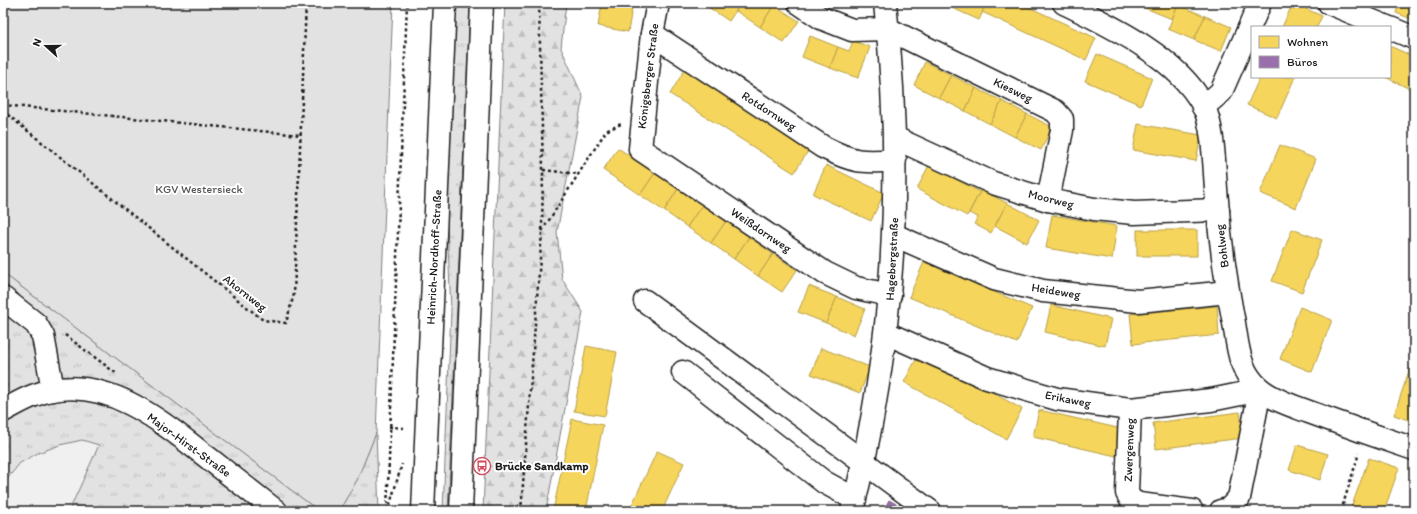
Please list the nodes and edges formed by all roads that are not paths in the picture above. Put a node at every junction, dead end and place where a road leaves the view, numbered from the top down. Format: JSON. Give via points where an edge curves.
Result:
{"nodes":[{"id":1,"x":445,"y":3,"type":"edge"},
{"id":2,"x":482,"y":3,"type":"edge"},
{"id":3,"x":658,"y":3,"type":"edge"},
{"id":4,"x":799,"y":3,"type":"edge"},
{"id":5,"x":885,"y":3,"type":"edge"},
{"id":6,"x":1260,"y":3,"type":"edge"},
{"id":7,"x":1329,"y":3,"type":"edge"},
{"id":8,"x":1077,"y":6,"type":"edge"},
{"id":9,"x":1384,"y":26,"type":"edge"},
{"id":10,"x":888,"y":29,"type":"junction"},
{"id":11,"x":1391,"y":29,"type":"edge"},
{"id":12,"x":652,"y":34,"type":"junction"},
{"id":13,"x":1414,"y":38,"type":"edge"},
{"id":14,"x":1204,"y":106,"type":"junction"},
{"id":15,"x":895,"y":138,"type":"junction"},
{"id":16,"x":640,"y":149,"type":"joint"},
{"id":17,"x":895,"y":160,"type":"junction"},
{"id":18,"x":1048,"y":200,"type":"junction"},
{"id":19,"x":1218,"y":210,"type":"junction"},
{"id":20,"x":894,"y":234,"type":"junction"},
{"id":21,"x":1228,"y":292,"type":"junction"},
{"id":22,"x":890,"y":295,"type":"junction"},
{"id":23,"x":3,"y":298,"type":"edge"},
{"id":24,"x":645,"y":301,"type":"dead end"},
{"id":25,"x":886,"y":332,"type":"junction"},
{"id":26,"x":683,"y":372,"type":"dead end"},
{"id":27,"x":53,"y":390,"type":"junction"},
{"id":28,"x":1260,"y":390,"type":"junction"},
{"id":29,"x":1130,"y":409,"type":"junction"},
{"id":30,"x":3,"y":411,"type":"edge"},
{"id":31,"x":1414,"y":448,"type":"edge"},
{"id":32,"x":865,"y":462,"type":"junction"},
{"id":33,"x":854,"y":505,"type":"edge"},
{"id":34,"x":1129,"y":506,"type":"edge"},
{"id":35,"x":276,"y":511,"type":"edge"},
{"id":36,"x":423,"y":511,"type":"edge"},
{"id":37,"x":460,"y":511,"type":"edge"},
{"id":38,"x":930,"y":511,"type":"edge"},
{"id":39,"x":1192,"y":511,"type":"edge"},
{"id":40,"x":1221,"y":511,"type":"edge"}],
"edges":[{"from":1,"to":36,"type":"street","name":"Heinrich-Nordhoff-Straße"},
{"from":2,"to":37,"type":"street"},
{"from":3,"to":12,"type":"street","name":"Königsberger Straße"},
{"from":4,"to":10,"type":"street","via":[[821,18],[852,30]]},
{"from":5,"to":10,"type":"street","name":"Hagebergstraße"},
{"from":6,"to":14,"type":"street","via":[[1221,92]]},
{"from":7,"to":9,"type":"street"},
{"from":8,"to":14,"type":"street","name":"Bohlweg","via":[[1164,61],[1188,83]]},
{"from":10,"to":15,"type":"street","name":"Hagebergstraße"},
{"from":10,"to":18,"type":"street","name":"Kiesweg","via":[[1054,111],[1062,119]]},
{"from":11,"to":13,"type":"street"},
{"from":12,"to":16,"type":"street","name":"Königsberger Straße"},
{"from":12,"to":17,"type":"street","name":"Rotdornweg","via":[[823,147],[846,158],[866,163]]},
{"from":14,"to":19,"type":"street","name":"Bohlweg","via":[[1211,133]]},
{"from":15,"to":17,"type":"street","name":"Hagebergstraße"},
{"from":15,"to":18,"type":"street","name":"Moorweg","via":[[993,183]]},
{"from":16,"to":22,"type":"street","name":"Weißdornweg","via":[[825,273],[856,288]]},
{"from":17,"to":20,"type":"street","name":"Hagebergstraße"},
{"from":18,"to":19,"type":"street","name":"Moorweg","via":[[1094,209],[1134,213]]},
{"from":19,"to":21,"type":"street","name":"Bohlweg"},
{"from":20,"to":21,"type":"street","name":"Heideweg","via":[[994,279],[1042,291],[1138,301]]},
{"from":20,"to":22,"type":"street","name":"Hagebergstraße"},
{"from":21,"to":28,"type":"street","name":"Bohlweg","via":[[1242,365],[1248,378]]},
{"from":22,"to":25,"type":"street","name":"Hagebergstraße"},
{"from":23,"to":27,"type":"street","via":[[31,319],[43,336]]},
{"from":24,"to":32,"type":"street"},
{"from":25,"to":29,"type":"street","name":"Erikaweg","via":[[987,378],[1057,399]]},
{"from":25,"to":32,"type":"street","name":"Hagebergstraße"},
{"from":26,"to":33,"type":"street"},
{"from":27,"to":30,"type":"street","name":"Major-Hirst-Straße","via":[[27,398]]},
{"from":27,"to":35,"type":"street","name":"Major-Hirst-Straße","via":[[76,388],[103,392],[126,401],[165,425]]},
{"from":28,"to":29,"type":"street","name":"Erikaweg","via":[[1211,400]]},
{"from":28,"to":31,"type":"street","name":"Bohlweg","via":[[1277,400],[1365,433]]},
{"from":28,"to":40,"type":"street","via":[[1239,498],[1229,509]]},
{"from":29,"to":34,"type":"street","name":"Zwergenweg","via":[[1127,493]]},
{"from":32,"to":33,"type":"street","name":"Hagebergstraße"},
{"from":32,"to":38,"type":"street"},
{"from":34,"to":39,"type":"street","name":"Zwergenweg","via":[[1139,504]]}]}
